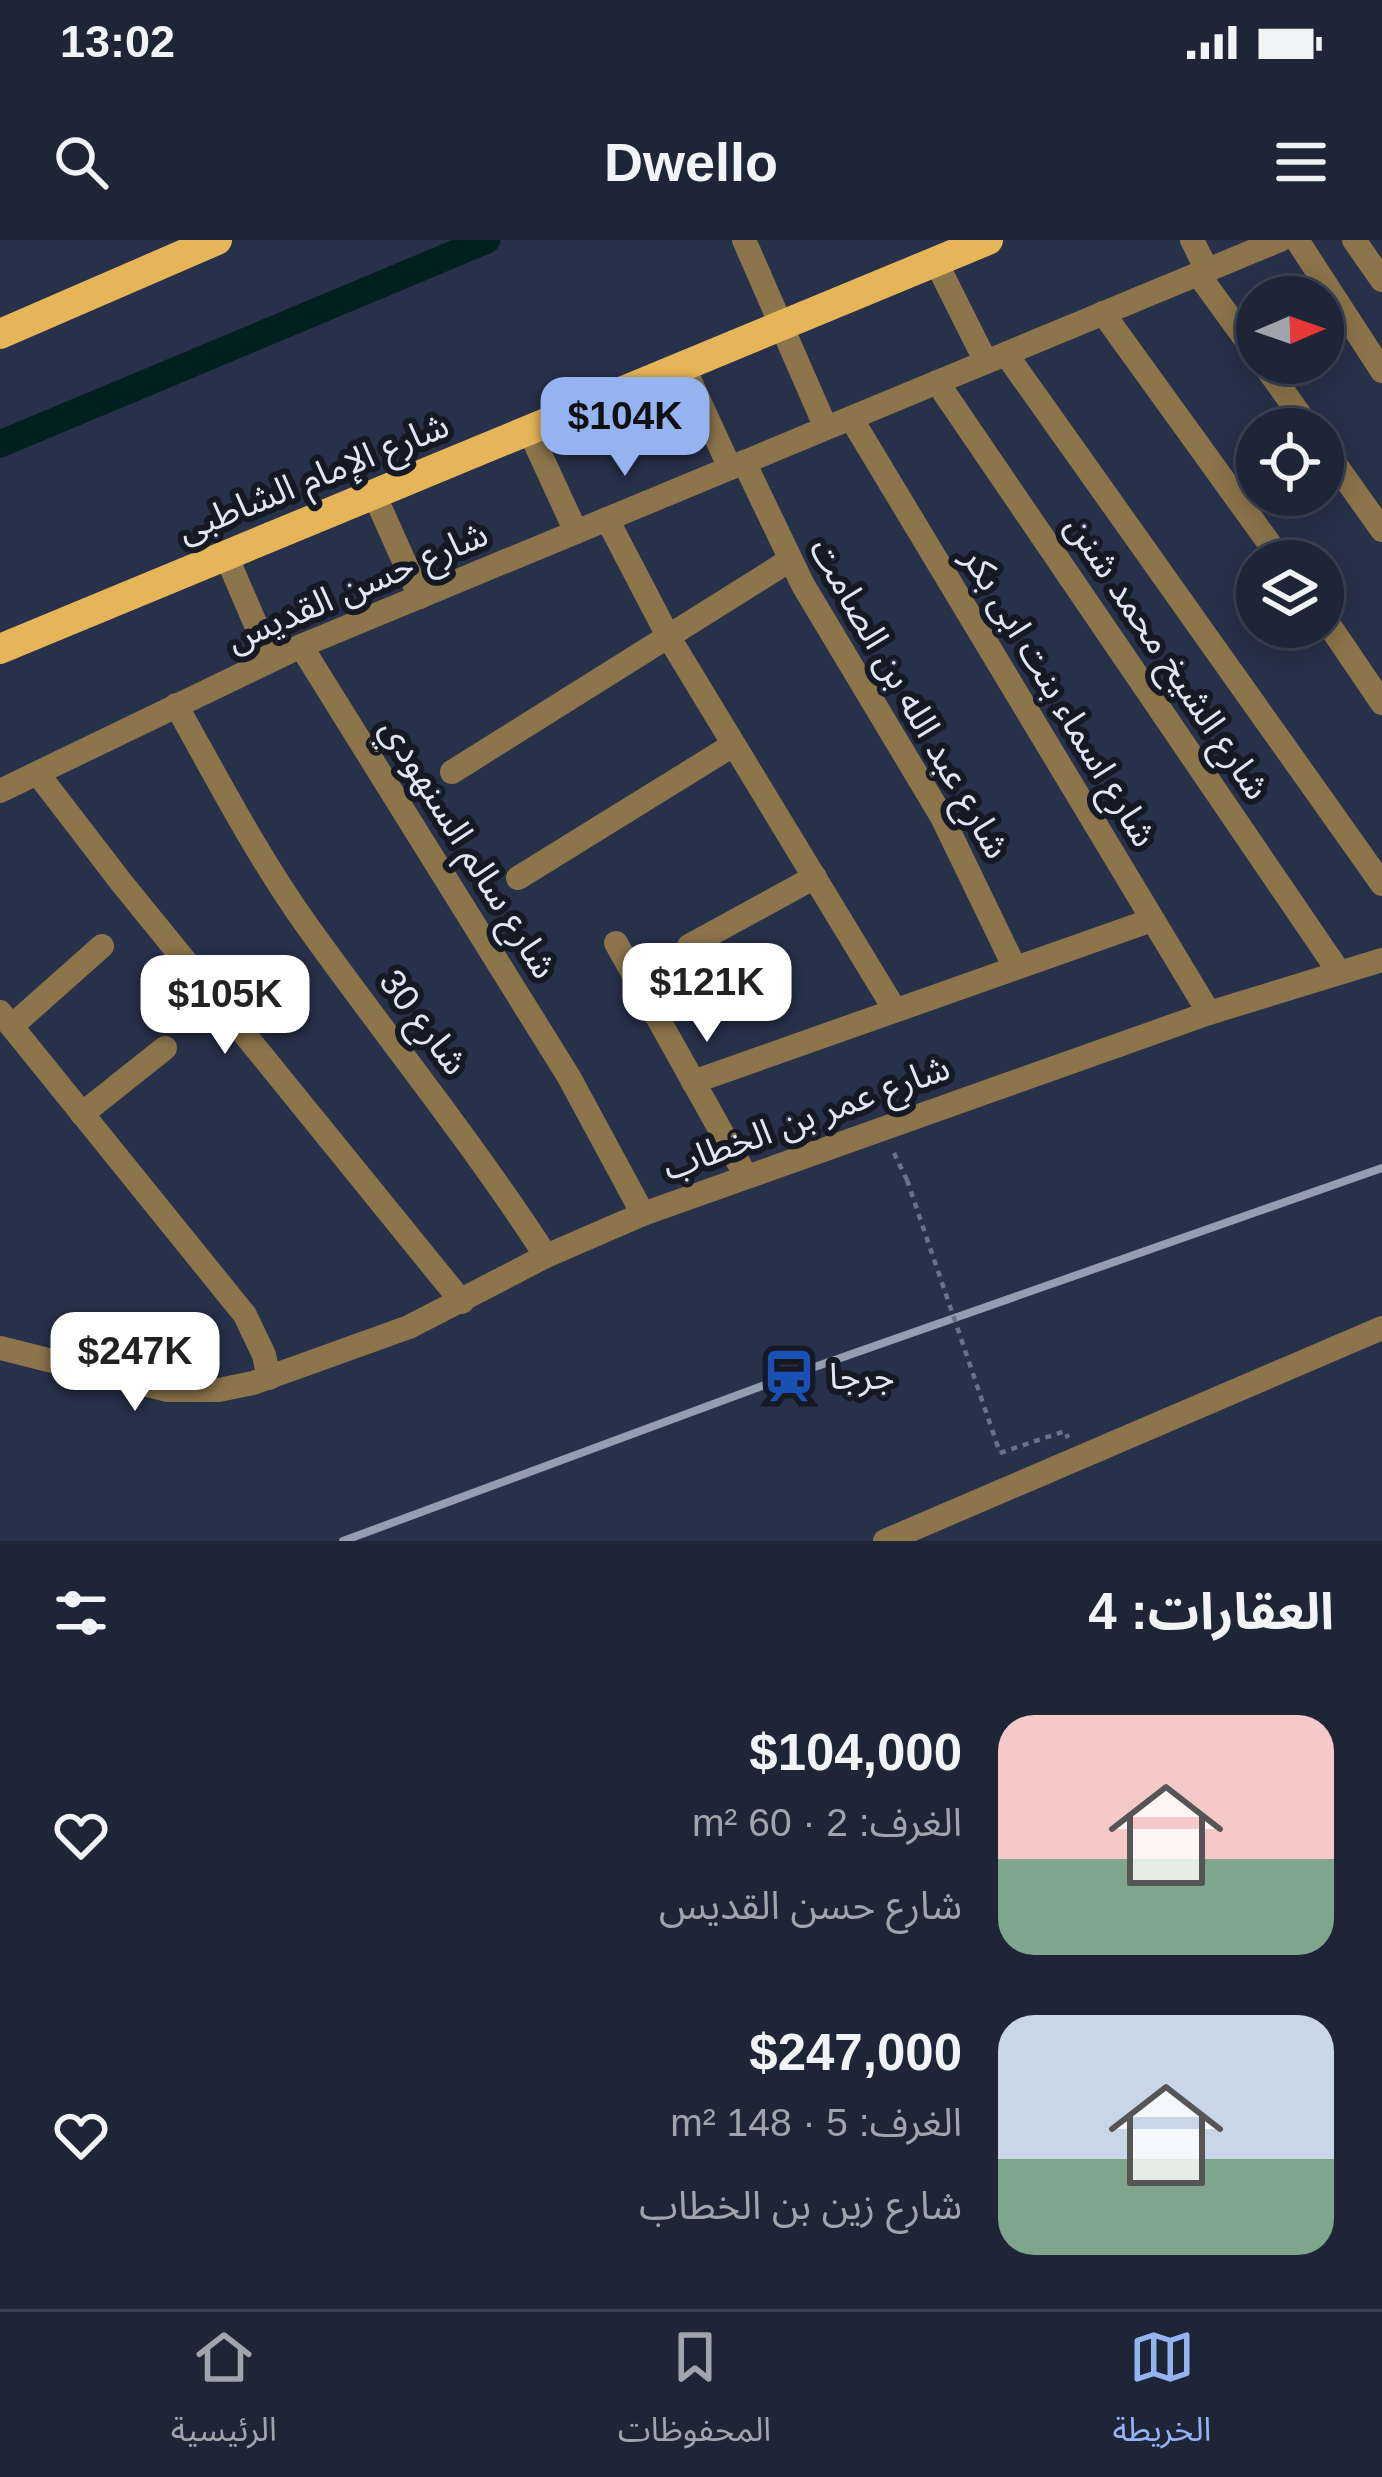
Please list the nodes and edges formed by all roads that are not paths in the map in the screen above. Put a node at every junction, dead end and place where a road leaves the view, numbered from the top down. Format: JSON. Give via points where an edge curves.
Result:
{"nodes":[{"id":1,"x":217,"y":240,"type":"edge"},
{"id":2,"x":745,"y":240,"type":"edge"},
{"id":3,"x":988,"y":240,"type":"edge"},
{"id":4,"x":1192,"y":240,"type":"edge"},
{"id":5,"x":1280,"y":240,"type":"edge"},
{"id":6,"x":1298,"y":240,"type":"edge"},
{"id":7,"x":1354,"y":240,"type":"edge"},
{"id":8,"x":163,"y":250,"type":"edge"},
{"id":9,"x":936,"y":262,"type":"junction"},
{"id":10,"x":1203,"y":272,"type":"junction"},
{"id":11,"x":1382,"y":280,"type":"edge"},
{"id":12,"x":1103,"y":313,"type":"junction"},
{"id":13,"x":1236,"y":323,"type":"edge"},
{"id":14,"x":782,"y":328,"type":"junction"},
{"id":15,"x":0,"y":334,"type":"edge"},
{"id":16,"x":996,"y":358,"type":"junction"},
{"id":17,"x":684,"y":368,"type":"junction"},
{"id":18,"x":1382,"y":371,"type":"edge"},
{"id":19,"x":937,"y":382,"type":"junction"},
{"id":20,"x":838,"y":423,"type":"junction"},
{"id":21,"x":530,"y":432,"type":"junction"},
{"id":22,"x":737,"y":465,"type":"junction"},
{"id":23,"x":1344,"y":477,"type":"edge"},
{"id":24,"x":374,"y":494,"type":"junction"},
{"id":25,"x":607,"y":519,"type":"junction"},
{"id":26,"x":1382,"y":530,"type":"edge"},
{"id":27,"x":576,"y":532,"type":"junction"},
{"id":28,"x":1267,"y":540,"type":"edge"},
{"id":29,"x":224,"y":553,"type":"junction"},
{"id":30,"x":790,"y":560,"type":"junction"},
{"id":31,"x":420,"y":597,"type":"junction"},
{"id":32,"x":668,"y":636,"type":"junction"},
{"id":33,"x":301,"y":646,"type":"junction"},
{"id":34,"x":1344,"y":647,"type":"edge"},
{"id":35,"x":0,"y":649,"type":"edge"},
{"id":36,"x":271,"y":660,"type":"junction"},
{"id":37,"x":1382,"y":703,"type":"edge"},
{"id":38,"x":176,"y":705,"type":"junction"},
{"id":39,"x":733,"y":745,"type":"junction"},
{"id":40,"x":452,"y":772,"type":"dead end"},
{"id":41,"x":38,"y":774,"type":"junction"},
{"id":42,"x":0,"y":791,"type":"edge"},
{"id":43,"x":814,"y":877,"type":"junction"},
{"id":44,"x":518,"y":878,"type":"dead end"},
{"id":45,"x":1382,"y":884,"type":"edge"},
{"id":46,"x":1152,"y":920,"type":"junction"},
{"id":47,"x":616,"y":943,"type":"dead end"},
{"id":48,"x":102,"y":946,"type":"dead end"},
{"id":49,"x":689,"y":946,"type":"dead end"},
{"id":50,"x":1382,"y":961,"type":"edge"},
{"id":51,"x":1015,"y":968,"type":"junction"},
{"id":52,"x":1339,"y":973,"type":"junction"},
{"id":53,"x":895,"y":1010,"type":"junction"},
{"id":54,"x":1209,"y":1013,"type":"junction"},
{"id":55,"x":6,"y":1019,"type":"edge"},
{"id":56,"x":165,"y":1048,"type":"dead end"},
{"id":57,"x":693,"y":1082,"type":"junction"},
{"id":58,"x":82,"y":1114,"type":"junction"},
{"id":59,"x":746,"y":1176,"type":"junction"},
{"id":60,"x":643,"y":1214,"type":"junction"},
{"id":61,"x":546,"y":1256,"type":"junction"},
{"id":62,"x":462,"y":1302,"type":"junction"},
{"id":63,"x":1382,"y":1328,"type":"edge"},
{"id":64,"x":0,"y":1348,"type":"edge"},
{"id":65,"x":268,"y":1378,"type":"junction"},
{"id":66,"x":936,"y":1531,"type":"edge"},
{"id":67,"x":885,"y":1541,"type":"edge"}],
"edges":[{"from":1,"to":8,"type":"main road"},
{"from":2,"to":14,"type":"street","name":"شارع اسماء بنت ابى بكر"},
{"from":3,"to":9,"type":"main road","name":"شارع الإمام الشاطبى"},
{"from":4,"to":10,"type":"street"},
{"from":5,"to":10,"type":"street","name":"شارع حسن القديس"},
{"from":6,"to":18,"type":"street"},
{"from":7,"to":11,"type":"street"},
{"from":8,"to":15,"type":"main road"},
{"from":9,"to":14,"type":"main road","name":"شارع الإمام الشاطبى"},
{"from":9,"to":16,"type":"street"},
{"from":10,"to":12,"type":"street","name":"شارع حسن القديس"},
{"from":10,"to":13,"type":"street"},
{"from":12,"to":16,"type":"street","name":"شارع حسن القديس"},
{"from":12,"to":28,"type":"street"},
{"from":14,"to":17,"type":"main road","name":"شارع الإمام الشاطبى"},
{"from":14,"to":20,"type":"street","name":"شارع اسماء بنت ابى بكر"},
{"from":16,"to":19,"type":"street","name":"شارع حسن القديس"},
{"from":16,"to":45,"type":"street"},
{"from":17,"to":21,"type":"main road","name":"شارع الإمام الشاطبى"},
{"from":17,"to":22,"type":"street","name":"شارع عبد الله بن الصامت"},
{"from":19,"to":20,"type":"street","name":"شارع حسن القديس"},
{"from":19,"to":52,"type":"street","name":"شارع الشيخ محمد شنن"},
{"from":20,"to":22,"type":"street","name":"شارع حسن القديس"},
{"from":20,"to":46,"type":"street","name":"شارع اسماء بنت ابى بكر"},
{"from":21,"to":24,"type":"main road","name":"شارع الإمام الشاطبى"},
{"from":21,"to":27,"type":"street"},
{"from":22,"to":25,"type":"street","name":"شارع حسن القديس"},
{"from":22,"to":30,"type":"street","name":"شارع عبد الله بن الصامت"},
{"from":23,"to":26,"type":"street"},
{"from":24,"to":29,"type":"main road","name":"شارع الإمام الشاطبى"},
{"from":24,"to":31,"type":"street"},
{"from":25,"to":27,"type":"street","name":"شارع حسن القديس"},
{"from":25,"to":32,"type":"street"},
{"from":27,"to":31,"type":"street","name":"شارع حسن القديس"},
{"from":29,"to":35,"type":"main road","name":"شارع الإمام الشاطبى"},
{"from":29,"to":36,"type":"street"},
{"from":30,"to":32,"type":"street"},
{"from":30,"to":51,"type":"street","name":"شارع عبد الله بن الصامت","via":[[942,817]]},
{"from":31,"to":33,"type":"street","name":"شارع حسن القديس"},
{"from":32,"to":39,"type":"street"},
{"from":32,"to":40,"type":"street"},
{"from":33,"to":36,"type":"street","name":"شارع حسن القديس"},
{"from":33,"to":60,"type":"street","name":"شارع سالم السنهودي","via":[[569,1077]]},
{"from":34,"to":37,"type":"street"},
{"from":36,"to":38,"type":"street","name":"شارع حسن القديس"},
{"from":38,"to":41,"type":"street","name":"شارع حسن القديس"},
{"from":38,"to":61,"type":"street","name":"شارع 30","via":[[306,925]]},
{"from":39,"to":43,"type":"street"},
{"from":39,"to":44,"type":"street"},
{"from":41,"to":42,"type":"street","name":"شارع حسن القديس"},
{"from":41,"to":62,"type":"street"},
{"from":43,"to":49,"type":"street"},
{"from":43,"to":53,"type":"street"},
{"from":46,"to":51,"type":"street"},
{"from":46,"to":54,"type":"street","name":"شارع اسماء بنت ابى بكر"},
{"from":47,"to":57,"type":"street"},
{"from":48,"to":55,"type":"street"},
{"from":50,"to":52,"type":"street","name":"شارع عمر بن الخطاب"},
{"from":51,"to":53,"type":"street"},
{"from":52,"to":54,"type":"street","name":"شارع عمر بن الخطاب"},
{"from":53,"to":57,"type":"street"},
{"from":54,"to":59,"type":"street","name":"شارع عمر بن الخطاب"},
{"from":55,"to":58,"type":"street"},
{"from":56,"to":58,"type":"street"},
{"from":57,"to":59,"type":"street"},
{"from":58,"to":65,"type":"street","via":[[244,1315]]},
{"from":59,"to":60,"type":"street","name":"شارع عمر بن الخطاب"},
{"from":60,"to":61,"type":"street","name":"شارع عمر بن الخطاب"},
{"from":61,"to":62,"type":"street","name":"شارع عمر بن الخطاب"},
{"from":62,"to":65,"type":"street","name":"شارع عمر بن الخطاب"},
{"from":63,"to":66,"type":"street"},
{"from":64,"to":65,"type":"street","name":"شارع عمر بن الخطاب","via":[[168,1390],[219,1390]]},
{"from":66,"to":67,"type":"street"}]}
